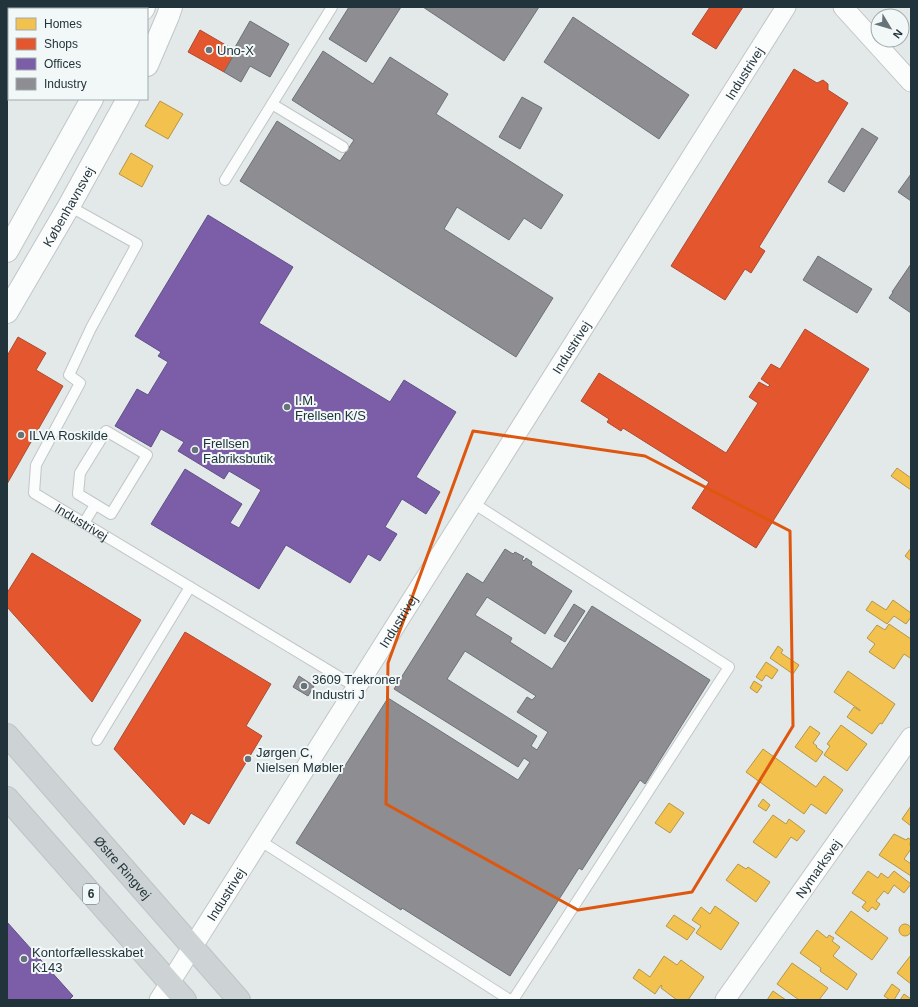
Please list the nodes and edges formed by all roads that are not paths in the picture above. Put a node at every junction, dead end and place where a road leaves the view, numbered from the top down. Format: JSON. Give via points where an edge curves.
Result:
{"nodes":[{"id":1,"x":171,"y":7,"type":"edge"},
{"id":2,"x":332,"y":7,"type":"edge"},
{"id":3,"x":786,"y":7,"type":"edge"},
{"id":4,"x":843,"y":7,"type":"edge"},
{"id":5,"x":148,"y":63,"type":"edge"},
{"id":6,"x":911,"y":82,"type":"edge"},
{"id":7,"x":91,"y":100,"type":"edge"},
{"id":8,"x":127,"y":100,"type":"edge"},
{"id":9,"x":272,"y":104,"type":"junction"},
{"id":10,"x":343,"y":147,"type":"dead end"},
{"id":11,"x":225,"y":180,"type":"dead end"},
{"id":12,"x":69,"y":206,"type":"junction"},
{"id":13,"x":10,"y":239,"type":"edge"},
{"id":14,"x":7,"y":312,"type":"edge"},
{"id":15,"x":472,"y":503,"type":"junction"},
{"id":16,"x":95,"y":505,"type":"junction"},
{"id":17,"x":84,"y":523,"type":"junction"},
{"id":18,"x":190,"y":587,"type":"junction"},
{"id":19,"x":356,"y":687,"type":"junction"},
{"id":20,"x":7,"y":735,"type":"edge"},
{"id":21,"x":911,"y":737,"type":"edge"},
{"id":22,"x":97,"y":740,"type":"dead end"},
{"id":23,"x":7,"y":798,"type":"edge"},
{"id":24,"x":259,"y":840,"type":"junction"},
{"id":25,"x":192,"y":946,"type":"junction"},
{"id":26,"x":164,"y":991,"type":"edge"},
{"id":27,"x":185,"y":1000,"type":"edge"},
{"id":28,"x":239,"y":1000,"type":"edge"},
{"id":29,"x":510,"y":1000,"type":"edge"},
{"id":30,"x":513,"y":1000,"type":"edge"},
{"id":31,"x":725,"y":1000,"type":"edge"}],
"edges":[{"from":1,"to":5,"type":"street"},
{"from":2,"to":9,"type":"lane"},
{"from":3,"to":15,"type":"street","name":"Industrivej"},
{"from":4,"to":6,"type":"street"},
{"from":7,"to":13,"type":"street"},
{"from":8,"to":12,"type":"street","name":"Københavnsvej"},
{"from":9,"to":10,"type":"lane"},
{"from":9,"to":11,"type":"lane"},
{"from":12,"to":14,"type":"street","name":"Københavnsvej"},
{"from":12,"to":17,"type":"lane","name":"Industrivej","via":[[137,244],[90,328],[69,375],[80,383],[36,465],[34,493]]},
{"from":15,"to":19,"type":"street","name":"Industrivej"},
{"from":15,"to":30,"type":"lane","via":[[729,667]]},
{"from":16,"to":16,"type":"lane","via":[[111,514],[147,455],[106,430],[80,473],[78,494]]},
{"from":16,"to":17,"type":"lane"},
{"from":17,"to":18,"type":"lane","name":"Industrivej"},
{"from":18,"to":19,"type":"lane","name":"Industrivej"},
{"from":18,"to":22,"type":"lane"},
{"from":19,"to":24,"type":"street","name":"Industrivej"},
{"from":20,"to":25,"type":"main road","name":"Østre Ringvej"},
{"from":21,"to":31,"type":"street","name":"Nymarksvej"},
{"from":23,"to":26,"type":"main road","number":"6"},
{"from":24,"to":25,"type":"street","name":"Industrivej"},
{"from":24,"to":29,"type":"lane"},
{"from":25,"to":26,"type":"street","name":"Industrivej"},
{"from":25,"to":28,"type":"main road","name":"Østre Ringvej"},
{"from":26,"to":27,"type":"main road","number":"6"}]}
